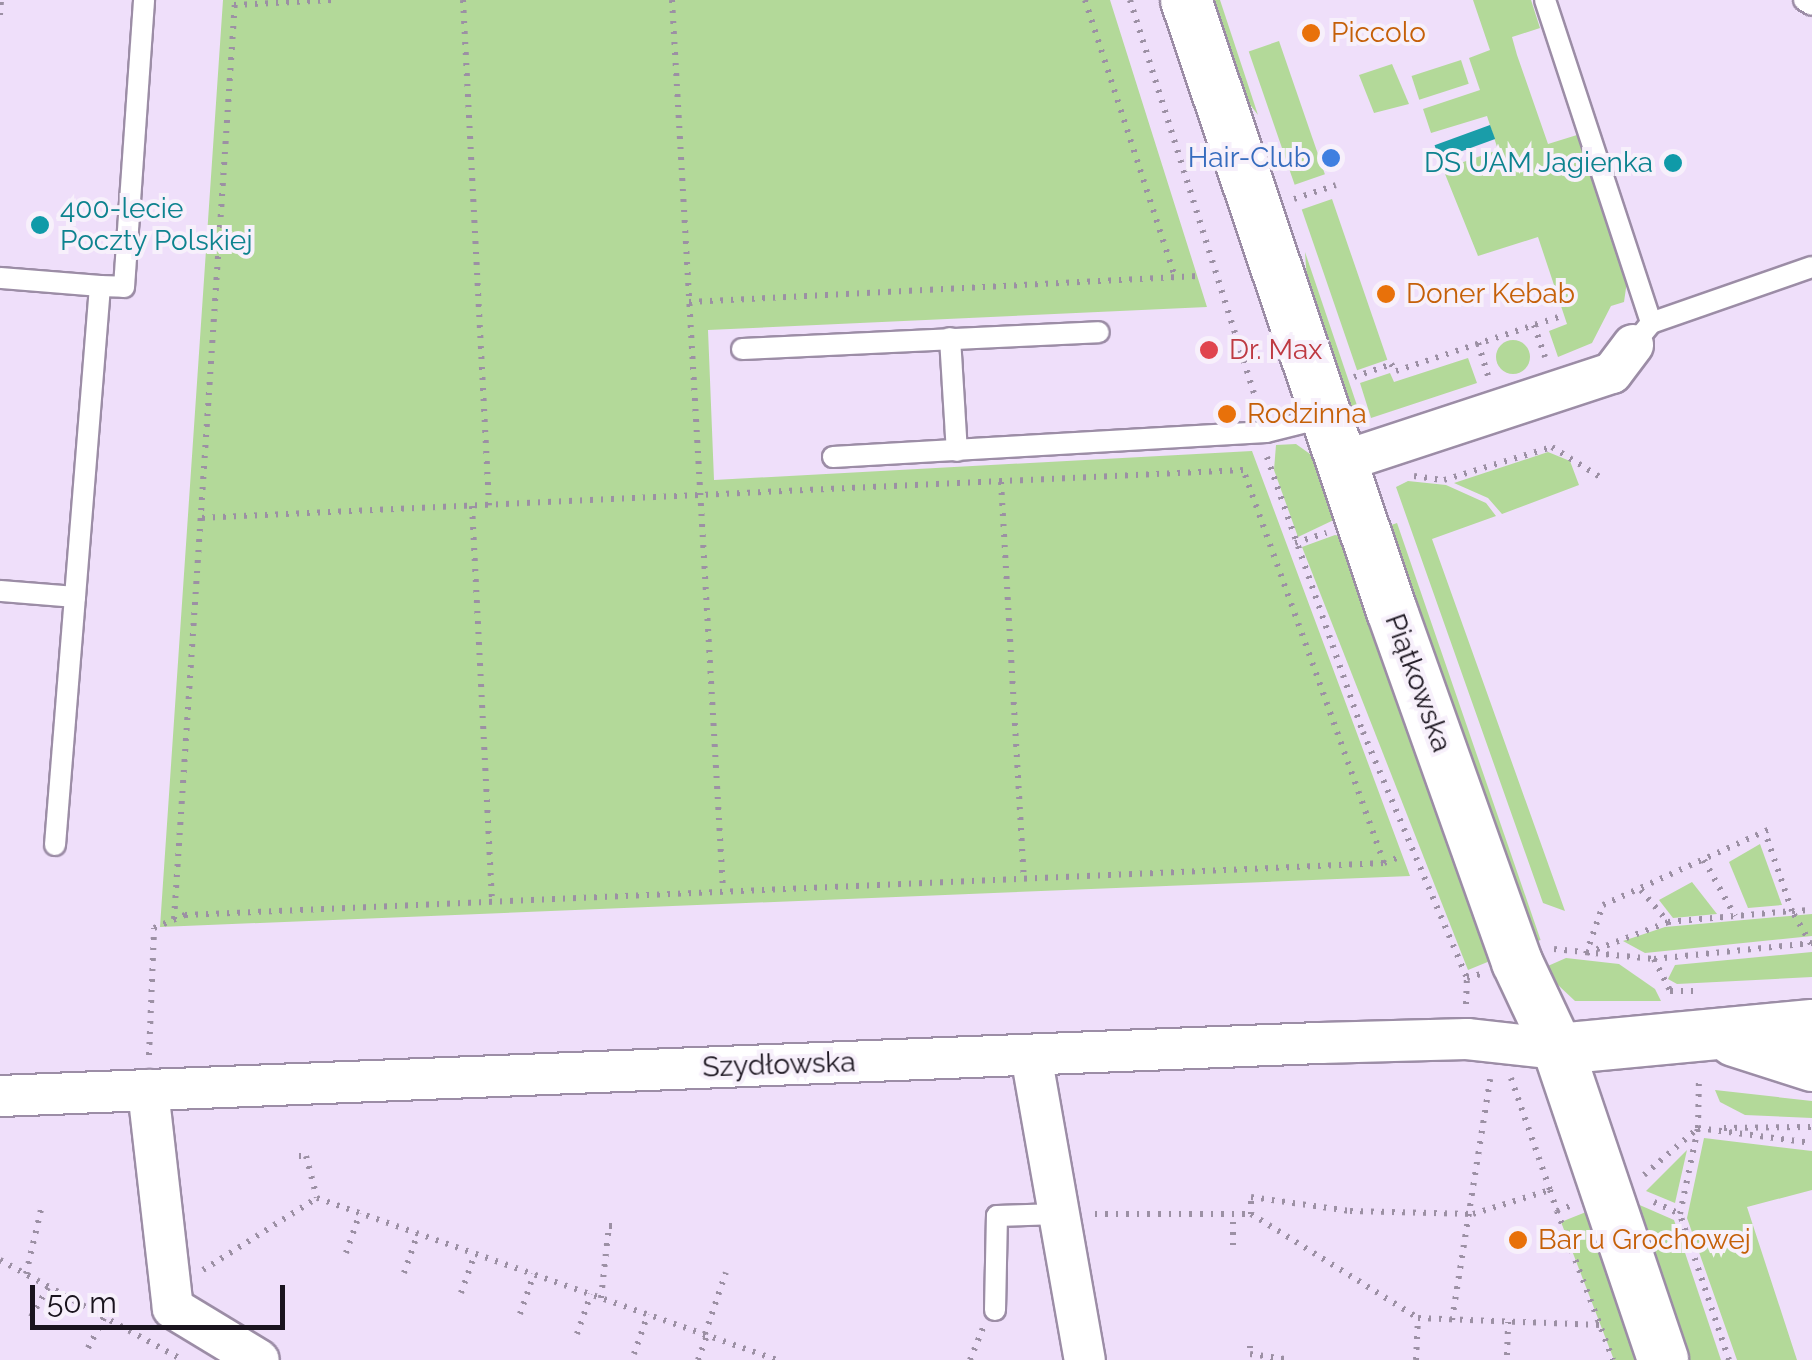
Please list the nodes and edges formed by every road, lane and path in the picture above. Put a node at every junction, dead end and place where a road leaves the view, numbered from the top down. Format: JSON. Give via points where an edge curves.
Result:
{"nodes":[{"id":1,"x":1,"y":0,"type":"edge"},
{"id":2,"x":144,"y":0,"type":"edge"},
{"id":3,"x":334,"y":0,"type":"edge"},
{"id":4,"x":463,"y":0,"type":"edge"},
{"id":5,"x":672,"y":0,"type":"edge"},
{"id":6,"x":1085,"y":0,"type":"edge"},
{"id":7,"x":1130,"y":0,"type":"edge"},
{"id":8,"x":1186,"y":0,"type":"edge"},
{"id":9,"x":1546,"y":0,"type":"edge"},
{"id":10,"x":1804,"y":0,"type":"edge"},
{"id":11,"x":234,"y":2,"type":"edge"},
{"id":12,"x":1812,"y":5,"type":"edge"},
{"id":13,"x":0,"y":16,"type":"edge"},
{"id":14,"x":1336,"y":185,"type":"dead end"},
{"id":15,"x":1293,"y":199,"type":"dead end"},
{"id":16,"x":1812,"y":268,"type":"edge"},
{"id":17,"x":1198,"y":276,"type":"dead end"},
{"id":18,"x":1174,"y":277,"type":"junction"},
{"id":19,"x":0,"y":278,"type":"edge"},
{"id":20,"x":100,"y":286,"type":"junction"},
{"id":21,"x":689,"y":302,"type":"junction"},
{"id":22,"x":1562,"y":316,"type":"dead end"},
{"id":23,"x":1099,"y":332,"type":"dead end"},
{"id":24,"x":1642,"y":334,"type":"junction"},
{"id":25,"x":950,"y":338,"type":"junction"},
{"id":26,"x":742,"y":348,"type":"dead end"},
{"id":27,"x":1340,"y":419,"type":"junction"},
{"id":28,"x":1266,"y":432,"type":"junction"},
{"id":29,"x":956,"y":451,"type":"junction"},
{"id":30,"x":833,"y":457,"type":"dead end"},
{"id":31,"x":1600,"y":477,"type":"dead end"},
{"id":32,"x":1400,"y":479,"type":"dead end"},
{"id":33,"x":1001,"y":482,"type":"junction"},
{"id":34,"x":699,"y":495,"type":"junction"},
{"id":35,"x":489,"y":505,"type":"junction"},
{"id":36,"x":472,"y":506,"type":"junction"},
{"id":37,"x":200,"y":518,"type":"junction"},
{"id":38,"x":0,"y":591,"type":"edge"},
{"id":39,"x":76,"y":596,"type":"junction"},
{"id":40,"x":55,"y":844,"type":"dead end"},
{"id":41,"x":1402,"y":856,"type":"dead end"},
{"id":42,"x":1704,"y":860,"type":"junction"},
{"id":43,"x":1384,"y":863,"type":"junction"},
{"id":44,"x":1024,"y":878,"type":"junction"},
{"id":45,"x":1641,"y":890,"type":"junction"},
{"id":46,"x":723,"y":891,"type":"junction"},
{"id":47,"x":492,"y":900,"type":"junction"},
{"id":48,"x":1812,"y":910,"type":"edge"},
{"id":49,"x":1792,"y":911,"type":"junction"},
{"id":50,"x":1735,"y":916,"type":"junction"},
{"id":51,"x":174,"y":919,"type":"junction"},
{"id":52,"x":1668,"y":922,"type":"junction"},
{"id":53,"x":1811,"y":944,"type":"edge"},
{"id":54,"x":1654,"y":960,"type":"dead end"},
{"id":55,"x":1467,"y":978,"type":"dead end"},
{"id":56,"x":1812,"y":1025,"type":"edge"},
{"id":57,"x":1724,"y":1038,"type":"junction"},
{"id":58,"x":1558,"y":1049,"type":"junction"},
{"id":59,"x":1031,"y":1054,"type":"junction"},
{"id":60,"x":1812,"y":1066,"type":"edge"},
{"id":61,"x":148,"y":1074,"type":"junction"},
{"id":62,"x":1699,"y":1088,"type":"dead end"},
{"id":63,"x":0,"y":1096,"type":"edge"},
{"id":64,"x":1812,"y":1127,"type":"edge"},
{"id":65,"x":1698,"y":1128,"type":"junction"},
{"id":66,"x":1812,"y":1143,"type":"edge"},
{"id":67,"x":299,"y":1156,"type":"dead end"},
{"id":68,"x":1620,"y":1188,"type":"junction"},
{"id":69,"x":1550,"y":1190,"type":"junction"},
{"id":70,"x":316,"y":1198,"type":"junction"},
{"id":71,"x":42,"y":1204,"type":"dead end"},
{"id":72,"x":1557,"y":1211,"type":"junction"},
{"id":73,"x":360,"y":1213,"type":"junction"},
{"id":74,"x":1058,"y":1214,"type":"junction"},
{"id":75,"x":1234,"y":1214,"type":"junction"},
{"id":76,"x":1251,"y":1214,"type":"junction"},
{"id":77,"x":1472,"y":1214,"type":"junction"},
{"id":78,"x":617,"y":1226,"type":"dead end"},
{"id":79,"x":418,"y":1234,"type":"junction"},
{"id":80,"x":1233,"y":1245,"type":"dead end"},
{"id":81,"x":346,"y":1253,"type":"dead end"},
{"id":82,"x":475,"y":1254,"type":"junction"},
{"id":83,"x":0,"y":1260,"type":"edge"},
{"id":84,"x":726,"y":1272,"type":"dead end"},
{"id":85,"x":404,"y":1273,"type":"dead end"},
{"id":86,"x":26,"y":1274,"type":"junction"},
{"id":87,"x":534,"y":1274,"type":"junction"},
{"id":88,"x":186,"y":1282,"type":"dead end"},
{"id":89,"x":48,"y":1287,"type":"junction"},
{"id":90,"x":461,"y":1294,"type":"dead end"},
{"id":91,"x":591,"y":1294,"type":"junction"},
{"id":92,"x":601,"y":1298,"type":"junction"},
{"id":93,"x":995,"y":1310,"type":"dead end"},
{"id":94,"x":520,"y":1314,"type":"dead end"},
{"id":95,"x":648,"y":1314,"type":"junction"},
{"id":96,"x":32,"y":1317,"type":"dead end"},
{"id":97,"x":104,"y":1318,"type":"junction"},
{"id":98,"x":1418,"y":1318,"type":"junction"},
{"id":99,"x":142,"y":1319,"type":"dead end"},
{"id":100,"x":1452,"y":1320,"type":"junction"},
{"id":101,"x":1508,"y":1322,"type":"junction"},
{"id":102,"x":1600,"y":1325,"type":"junction"},
{"id":103,"x":134,"y":1334,"type":"junction"},
{"id":104,"x":577,"y":1334,"type":"dead end"},
{"id":105,"x":706,"y":1334,"type":"junction"},
{"id":106,"x":1250,"y":1346,"type":"dead end"},
{"id":107,"x":88,"y":1348,"type":"dead end"},
{"id":108,"x":634,"y":1354,"type":"dead end"},
{"id":109,"x":1508,"y":1355,"type":"dead end"},
{"id":110,"x":167,"y":1356,"type":"edge"},
{"id":111,"x":764,"y":1358,"type":"edge"},
{"id":112,"x":182,"y":1360,"type":"edge"},
{"id":113,"x":259,"y":1360,"type":"edge"},
{"id":114,"x":698,"y":1360,"type":"edge"},
{"id":115,"x":777,"y":1360,"type":"edge"},
{"id":116,"x":1085,"y":1360,"type":"edge"},
{"id":117,"x":1292,"y":1360,"type":"edge"},
{"id":118,"x":1416,"y":1360,"type":"edge"},
{"id":119,"x":1613,"y":1360,"type":"edge"},
{"id":120,"x":1663,"y":1360,"type":"edge"},
{"id":121,"x":1729,"y":1360,"type":"edge"}],
"edges":[{"from":1,"to":13,"type":"path"},
{"from":2,"to":20,"type":"lane","via":[[124,288]]},
{"from":3,"to":11,"type":"path"},
{"from":4,"to":35,"type":"path"},
{"from":5,"to":21,"type":"path"},
{"from":6,"to":18,"type":"path"},
{"from":7,"to":28,"type":"path"},
{"from":8,"to":27,"type":"street","name":"Piątkowska"},
{"from":9,"to":24,"type":"lane"},
{"from":10,"to":12,"type":"lane"},
{"from":11,"to":37,"type":"path"},
{"from":14,"to":15,"type":"path"},
{"from":16,"to":24,"type":"lane"},
{"from":17,"to":18,"type":"path"},
{"from":18,"to":21,"type":"path"},
{"from":19,"to":20,"type":"lane"},
{"from":20,"to":39,"type":"lane"},
{"from":21,"to":34,"type":"path"},
{"from":22,"to":27,"type":"path","via":[[1396,371],[1390,364]]},
{"from":23,"to":25,"type":"lane"},
{"from":24,"to":27,"type":"street","via":[[1612,373]]},
{"from":25,"to":26,"type":"lane"},
{"from":25,"to":29,"type":"lane"},
{"from":27,"to":28,"type":"lane"},
{"from":27,"to":58,"type":"street","name":"Piątkowska","via":[[1517,962]]},
{"from":28,"to":29,"type":"lane"},
{"from":28,"to":55,"type":"path","via":[[1268,465],[1363,732]]},
{"from":29,"to":30,"type":"lane"},
{"from":31,"to":32,"type":"path","via":[[1552,446],[1444,480]]},
{"from":33,"to":34,"type":"path"},
{"from":33,"to":43,"type":"path","via":[[1243,470]]},
{"from":33,"to":44,"type":"path"},
{"from":34,"to":35,"type":"path"},
{"from":34,"to":46,"type":"path"},
{"from":35,"to":36,"type":"path"},
{"from":36,"to":37,"type":"path"},
{"from":36,"to":47,"type":"path"},
{"from":37,"to":51,"type":"path"},
{"from":38,"to":39,"type":"lane"},
{"from":39,"to":40,"type":"lane"},
{"from":41,"to":43,"type":"path"},
{"from":42,"to":45,"type":"path"},
{"from":42,"to":49,"type":"path","via":[[1768,830]]},
{"from":42,"to":50,"type":"path"},
{"from":43,"to":44,"type":"path"},
{"from":44,"to":46,"type":"path"},
{"from":45,"to":52,"type":"path"},
{"from":45,"to":52,"type":"path","via":[[1603,905],[1586,954]]},
{"from":46,"to":47,"type":"path"},
{"from":47,"to":51,"type":"path"},
{"from":48,"to":49,"type":"path"},
{"from":49,"to":50,"type":"path"},
{"from":49,"to":53,"type":"path"},
{"from":50,"to":52,"type":"path"},
{"from":51,"to":61,"type":"path","via":[[154,928]]},
{"from":53,"to":54,"type":"path"},
{"from":56,"to":57,"type":"street"},
{"from":57,"to":58,"type":"street"},
{"from":57,"to":60,"type":"street"},
{"from":58,"to":59,"type":"street","name":"Szydłowska","via":[[1467,1039]]},
{"from":58,"to":68,"type":"street","name":"Piątkowska"},
{"from":59,"to":61,"type":"street","name":"Szydłowska"},
{"from":59,"to":74,"type":"street"},
{"from":61,"to":63,"type":"street","name":"Szydłowska"},
{"from":61,"to":113,"type":"street","via":[[173,1308]]},
{"from":62,"to":65,"type":"path"},
{"from":64,"to":65,"type":"path"},
{"from":65,"to":66,"type":"path"},
{"from":65,"to":68,"type":"path"},
{"from":65,"to":121,"type":"path","via":[[1680,1214]]},
{"from":67,"to":70,"type":"path","via":[[306,1156]]},
{"from":68,"to":72,"type":"path"},
{"from":68,"to":120,"type":"street","name":"Piątkowska"},
{"from":69,"to":72,"type":"path"},
{"from":69,"to":77,"type":"path"},
{"from":69,"to":77,"type":"path","via":[[1511,1078],[1489,1079]]},
{"from":70,"to":73,"type":"path"},
{"from":70,"to":88,"type":"path"},
{"from":71,"to":86,"type":"path"},
{"from":72,"to":102,"type":"path"},
{"from":73,"to":79,"type":"path"},
{"from":73,"to":81,"type":"path"},
{"from":74,"to":75,"type":"path"},
{"from":74,"to":93,"type":"lane","via":[[997,1216]]},
{"from":74,"to":116,"type":"street"},
{"from":75,"to":76,"type":"path"},
{"from":75,"to":80,"type":"path"},
{"from":76,"to":77,"type":"path","via":[[1252,1197],[1350,1212]]},
{"from":76,"to":98,"type":"path"},
{"from":77,"to":100,"type":"path"},
{"from":78,"to":92,"type":"path","via":[[610,1226]]},
{"from":79,"to":82,"type":"path"},
{"from":79,"to":85,"type":"path"},
{"from":82,"to":87,"type":"path"},
{"from":82,"to":90,"type":"path"},
{"from":83,"to":86,"type":"path"},
{"from":84,"to":105,"type":"path"},
{"from":86,"to":89,"type":"path"},
{"from":87,"to":91,"type":"path"},
{"from":87,"to":94,"type":"path"},
{"from":89,"to":96,"type":"path"},
{"from":89,"to":97,"type":"path"},
{"from":91,"to":92,"type":"path"},
{"from":91,"to":104,"type":"path"},
{"from":92,"to":95,"type":"path"},
{"from":95,"to":105,"type":"path"},
{"from":95,"to":108,"type":"path"},
{"from":97,"to":103,"type":"path"},
{"from":97,"to":107,"type":"path"},
{"from":98,"to":100,"type":"path"},
{"from":98,"to":118,"type":"path"},
{"from":99,"to":103,"type":"path"},
{"from":100,"to":101,"type":"path"},
{"from":101,"to":102,"type":"path"},
{"from":101,"to":109,"type":"path"},
{"from":102,"to":119,"type":"path"},
{"from":103,"to":110,"type":"path"},
{"from":105,"to":111,"type":"path"},
{"from":105,"to":114,"type":"path"},
{"from":106,"to":117,"type":"path","via":[[1250,1354]]},
{"from":110,"to":112,"type":"path"},
{"from":111,"to":115,"type":"path"}]}
